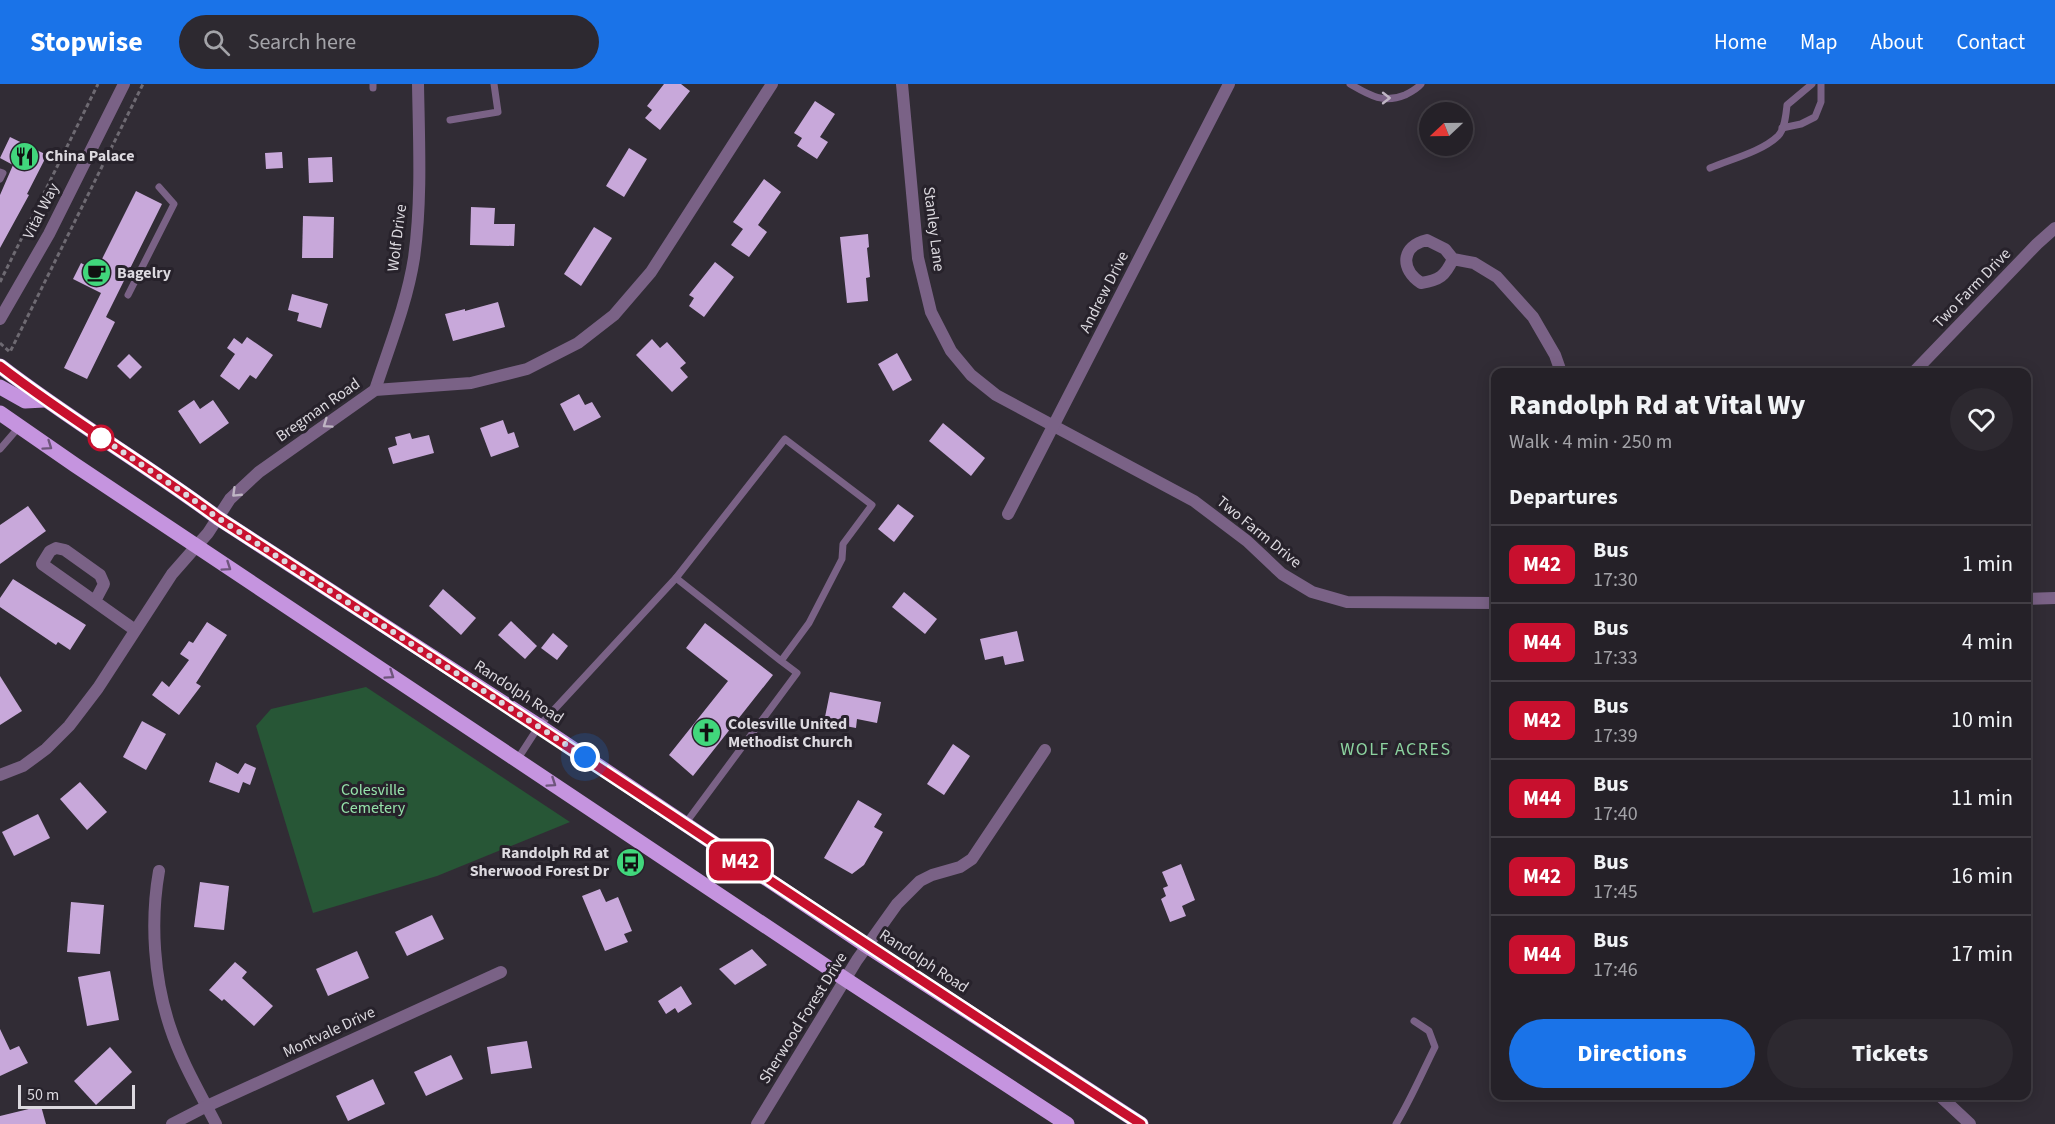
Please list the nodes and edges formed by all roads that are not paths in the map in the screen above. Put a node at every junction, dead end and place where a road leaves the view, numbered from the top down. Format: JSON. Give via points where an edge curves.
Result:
{"nodes":[{"id":1,"x":124,"y":84,"type":"edge"},
{"id":2,"x":418,"y":84,"type":"edge"},
{"id":3,"x":494,"y":84,"type":"edge"},
{"id":4,"x":772,"y":84,"type":"edge"},
{"id":5,"x":902,"y":84,"type":"edge"},
{"id":6,"x":1228,"y":84,"type":"edge"},
{"id":7,"x":1350,"y":84,"type":"edge"},
{"id":8,"x":1421,"y":84,"type":"edge"},
{"id":9,"x":1812,"y":84,"type":"edge"},
{"id":10,"x":1821,"y":84,"type":"edge"},
{"id":11,"x":450,"y":120,"type":"dead end"},
{"id":12,"x":1782,"y":128,"type":"junction"},
{"id":13,"x":1710,"y":168,"type":"dead end"},
{"id":14,"x":0,"y":172,"type":"edge"},
{"id":15,"x":0,"y":179,"type":"edge"},
{"id":16,"x":159,"y":187,"type":"dead end"},
{"id":17,"x":2055,"y":228,"type":"edge"},
{"id":18,"x":1453,"y":259,"type":"dead end"},
{"id":19,"x":128,"y":295,"type":"dead end"},
{"id":20,"x":0,"y":319,"type":"edge"},
{"id":21,"x":0,"y":366,"type":"edge"},
{"id":22,"x":1560,"y":368,"type":"edge"},
{"id":23,"x":1918,"y":368,"type":"edge"},
{"id":24,"x":0,"y":387,"type":"edge"},
{"id":25,"x":375,"y":390,"type":"junction"},
{"id":26,"x":44,"y":400,"type":"junction"},
{"id":27,"x":0,"y":413,"type":"edge"},
{"id":28,"x":19,"y":427,"type":"junction"},
{"id":29,"x":1054,"y":427,"type":"junction"},
{"id":30,"x":0,"y":449,"type":"edge"},
{"id":31,"x":1008,"y":514,"type":"dead end"},
{"id":32,"x":218,"y":518,"type":"junction"},
{"id":33,"x":197,"y":546,"type":"junction"},
{"id":34,"x":676,"y":578,"type":"junction"},
{"id":35,"x":2055,"y":598,"type":"edge"},
{"id":36,"x":2031,"y":599,"type":"edge"},
{"id":37,"x":95,"y":602,"type":"junction"},
{"id":38,"x":1491,"y":603,"type":"edge"},
{"id":39,"x":135,"y":630,"type":"junction"},
{"id":40,"x":781,"y":661,"type":"junction"},
{"id":41,"x":539,"y":726,"type":"junction"},
{"id":42,"x":1045,"y":750,"type":"dead end"},
{"id":43,"x":517,"y":760,"type":"junction"},
{"id":44,"x":1,"y":773,"type":"edge"},
{"id":45,"x":685,"y":824,"type":"junction"},
{"id":46,"x":159,"y":871,"type":"dead end"},
{"id":47,"x":867,"y":946,"type":"junction"},
{"id":48,"x":501,"y":972,"type":"dead end"},
{"id":49,"x":845,"y":979,"type":"junction"},
{"id":50,"x":1414,"y":1022,"type":"dead end"},
{"id":51,"x":1944,"y":1100,"type":"edge"},
{"id":52,"x":207,"y":1106,"type":"junction"},
{"id":53,"x":172,"y":1124,"type":"edge"},
{"id":54,"x":216,"y":1124,"type":"edge"},
{"id":55,"x":757,"y":1124,"type":"edge"},
{"id":56,"x":1067,"y":1124,"type":"edge"},
{"id":57,"x":1141,"y":1124,"type":"edge"},
{"id":58,"x":1396,"y":1124,"type":"edge"},
{"id":59,"x":1970,"y":1124,"type":"edge"}],
"edges":[{"from":1,"to":20,"type":"street","name":"Vital Way","via":[[49,234]]},
{"from":2,"to":25,"type":"street","name":"Wolf Drive","via":[[419,211],[413,261],[402,311]]},
{"from":3,"to":11,"type":"lane","via":[[498,112]]},
{"from":4,"to":25,"type":"street","name":"Bregman Road","via":[[651,272],[614,315],[578,343],[527,369],[493,378]]},
{"from":5,"to":29,"type":"street","name":"Stanley Lane","via":[[918,258],[931,312],[951,351],[971,375],[996,395]]},
{"from":6,"to":29,"type":"street","name":"Andrew Drive"},
{"from":7,"to":8,"type":"lane","one_way":true,"via":[[1385,100],[1403,96]]},
{"from":9,"to":12,"type":"lane","via":[[1787,105]]},
{"from":10,"to":12,"type":"lane","via":[[1821,102],[1815,117]]},
{"from":12,"to":13,"type":"lane","via":[[1779,135],[1760,148]]},
{"from":14,"to":15,"type":"lane"},
{"from":16,"to":19,"type":"lane","via":[[174,204]]},
{"from":17,"to":23,"type":"street","name":"Two Farm Drive"},
{"from":18,"to":22,"type":"street","via":[[1474,263],[1497,277],[1533,317]]},
{"from":21,"to":26,"type":"main road","name":"Randolph Road"},
{"from":24,"to":26,"type":"main road","via":[[26,401]]},
{"from":25,"to":32,"type":"street","name":"Bregman Road","one_way":true,"via":[[260,472],[230,499]]},
{"from":26,"to":32,"type":"main road","name":"Randolph Road"},
{"from":27,"to":28,"type":"main road"},
{"from":28,"to":30,"type":"lane"},
{"from":28,"to":33,"type":"main road","one_way":true},
{"from":29,"to":31,"type":"street","name":"Andrew Drive"},
{"from":29,"to":38,"type":"street","name":"Two Farm Drive","via":[[1194,501],[1247,541],[1282,574],[1312,592],[1347,602]]},
{"from":32,"to":33,"type":"street","name":"Bregman Road"},
{"from":32,"to":41,"type":"main road","name":"Randolph Road"},
{"from":33,"to":39,"type":"street","name":"Bregman Road","via":[[172,574]]},
{"from":33,"to":43,"type":"main road","one_way":true},
{"from":34,"to":40,"type":"lane"},
{"from":34,"to":40,"type":"lane","via":[[785,439],[872,505],[843,544],[842,559],[809,623]]},
{"from":34,"to":41,"type":"lane"},
{"from":35,"to":36,"type":"street"},
{"from":37,"to":37,"type":"street","via":[[42,564],[50,551],[65,550],[100,574],[104,584]]},
{"from":37,"to":39,"type":"street"},
{"from":39,"to":44,"type":"street","name":"Bregman Road","via":[[69,726],[22,766]]},
{"from":40,"to":45,"type":"lane","via":[[797,673]]},
{"from":41,"to":43,"type":"lane"},
{"from":41,"to":45,"type":"main road","name":"Randolph Road"},
{"from":42,"to":47,"type":"street","name":"Sherwood Forest Drive","via":[[972,859],[920,881],[897,903]]},
{"from":43,"to":49,"type":"main road","one_way":true},
{"from":45,"to":47,"type":"main road","name":"Randolph Road"},
{"from":46,"to":52,"type":"street","via":[[155,935],[160,990],[170,1029]]},
{"from":47,"to":49,"type":"street","name":"Sherwood Forest Drive"},
{"from":47,"to":57,"type":"main road","name":"Randolph Road"},
{"from":48,"to":52,"type":"street","name":"Montvale Drive"},
{"from":49,"to":55,"type":"street","name":"Sherwood Forest Drive"},
{"from":49,"to":56,"type":"main road"},
{"from":50,"to":58,"type":"lane","via":[[1429,1031],[1436,1047]]},
{"from":51,"to":59,"type":"street"},
{"from":52,"to":53,"type":"street","name":"Montvale Drive"},
{"from":52,"to":54,"type":"street"}]}
